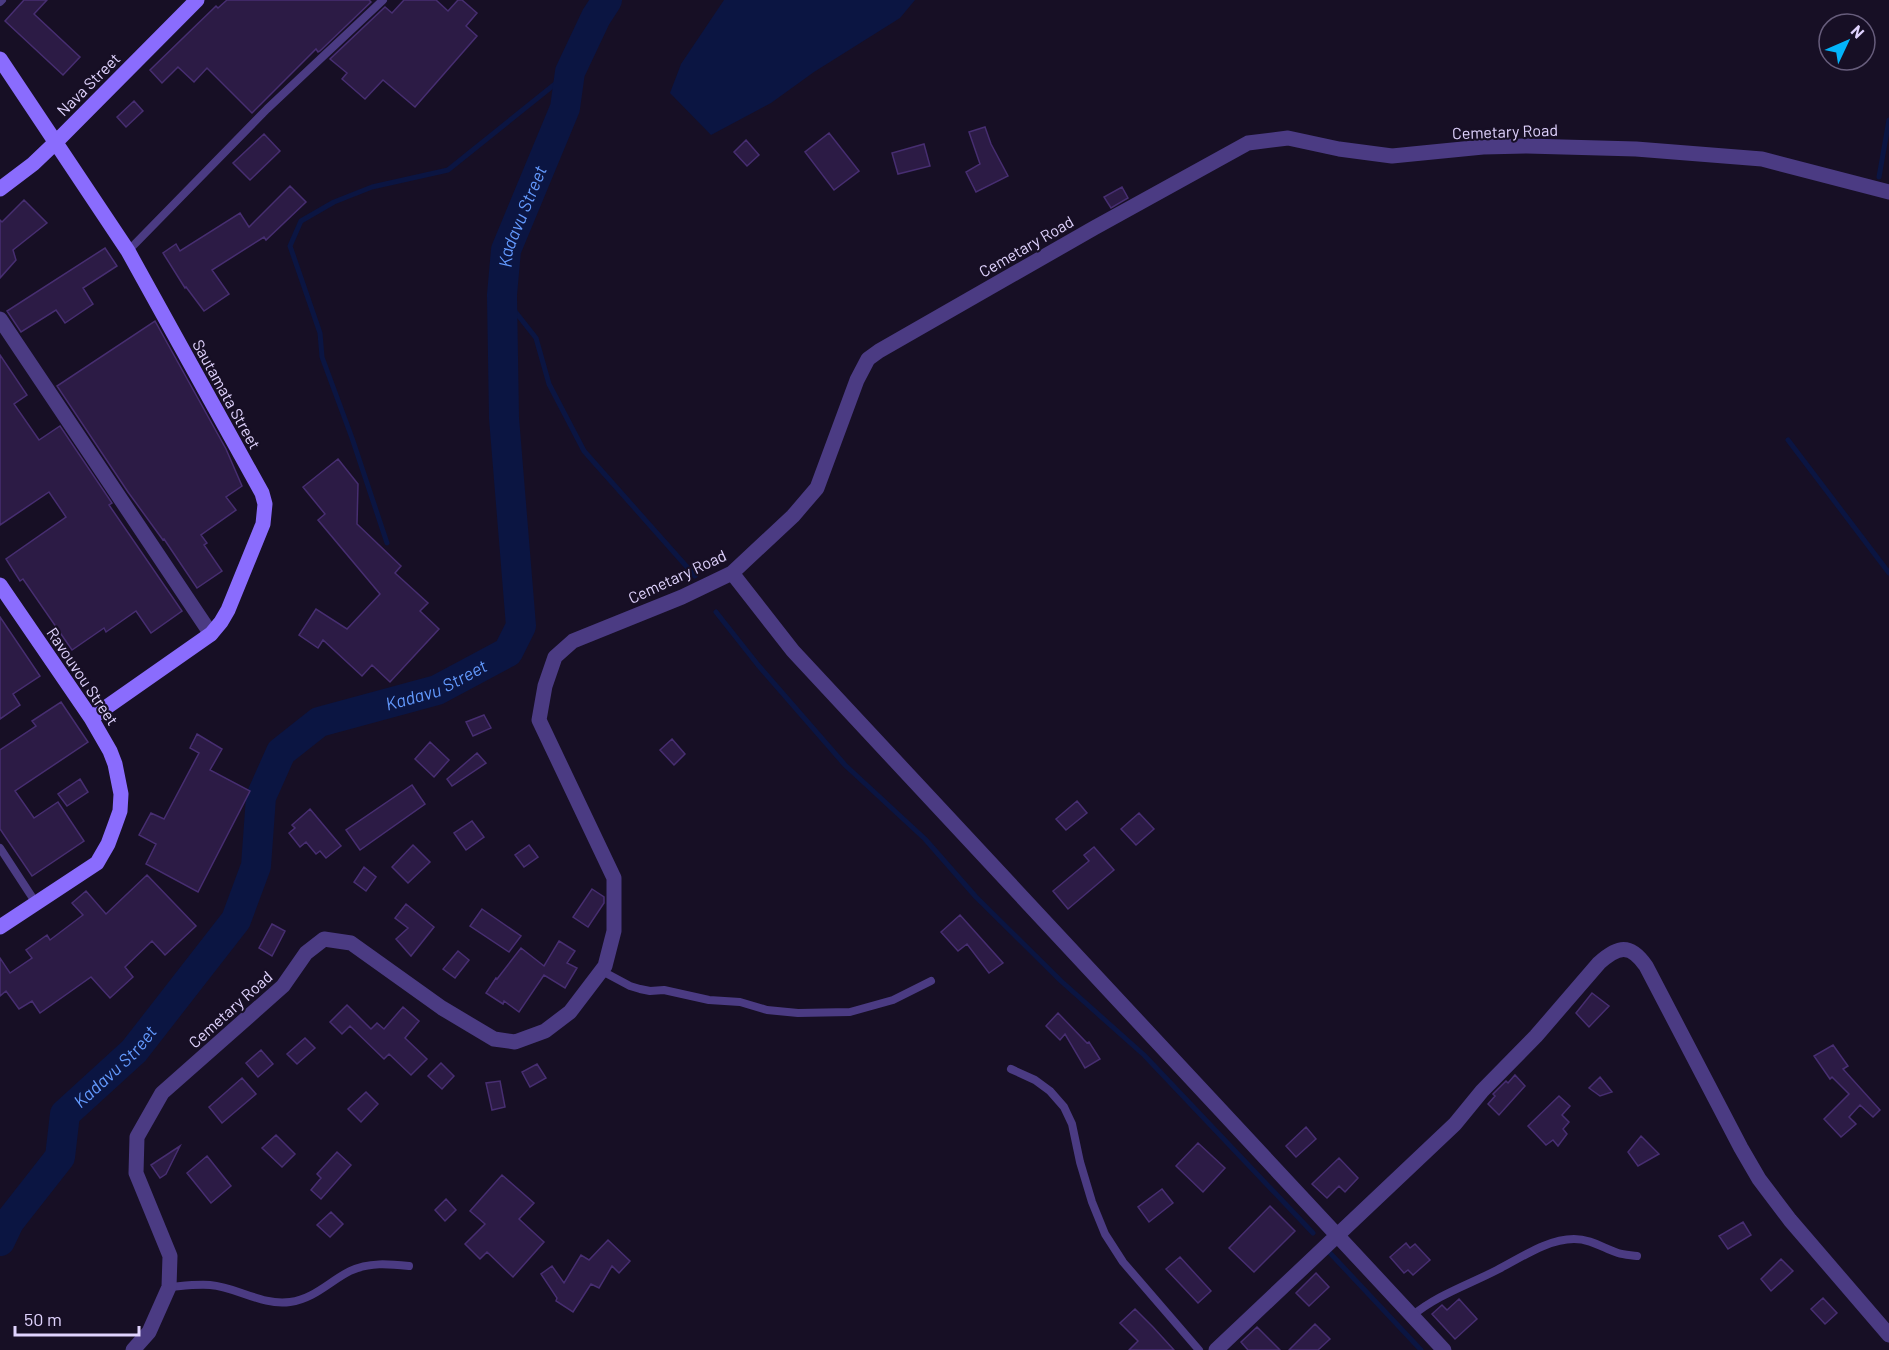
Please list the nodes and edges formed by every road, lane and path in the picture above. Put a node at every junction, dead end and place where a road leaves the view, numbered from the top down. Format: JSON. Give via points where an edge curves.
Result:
{"nodes":[{"id":1,"x":197,"y":0,"type":"edge"},
{"id":2,"x":383,"y":0,"type":"edge"},
{"id":3,"x":0,"y":59,"type":"edge"},
{"id":4,"x":55,"y":143,"type":"junction"},
{"id":5,"x":0,"y":189,"type":"edge"},
{"id":6,"x":1889,"y":192,"type":"edge"},
{"id":7,"x":128,"y":251,"type":"junction"},
{"id":8,"x":0,"y":319,"type":"edge"},
{"id":9,"x":732,"y":573,"type":"junction"},
{"id":10,"x":0,"y":585,"type":"edge"},
{"id":11,"x":211,"y":634,"type":"junction"},
{"id":12,"x":91,"y":718,"type":"junction"},
{"id":13,"x":0,"y":848,"type":"edge"},
{"id":14,"x":36,"y":903,"type":"junction"},
{"id":15,"x":0,"y":927,"type":"edge"},
{"id":16,"x":602,"y":970,"type":"junction"},
{"id":17,"x":931,"y":981,"type":"dead end"},
{"id":18,"x":1011,"y":1069,"type":"dead end"},
{"id":19,"x":1336,"y":1236,"type":"junction"},
{"id":20,"x":1637,"y":1256,"type":"dead end"},
{"id":21,"x":409,"y":1266,"type":"dead end"},
{"id":22,"x":168,"y":1287,"type":"junction"},
{"id":23,"x":1412,"y":1316,"type":"junction"},
{"id":24,"x":1889,"y":1335,"type":"edge"},
{"id":25,"x":133,"y":1350,"type":"edge"},
{"id":26,"x":1199,"y":1350,"type":"edge"},
{"id":27,"x":1216,"y":1350,"type":"edge"},
{"id":28,"x":1444,"y":1350,"type":"edge"}],
"edges":[{"from":1,"to":4,"type":"street","name":"Nava Street"},
{"from":2,"to":7,"type":"lane","via":[[267,109]]},
{"from":3,"to":4,"type":"street","name":"Sautamata Street"},
{"from":4,"to":5,"type":"street","name":"Nava Street"},
{"from":4,"to":7,"type":"street","name":"Sautamata Street"},
{"from":6,"to":9,"type":"street","name":"Cemetary Road","via":[[1762,159],[1636,149],[1516,146],[1392,156],[1288,138],[1248,143],[868,359],[817,488],[794,516]]},
{"from":7,"to":11,"type":"street","name":"Sautamata Street","via":[[265,504],[263,524],[228,610]]},
{"from":8,"to":11,"type":"street"},
{"from":9,"to":16,"type":"street","name":"Cemetary Road","via":[[573,641],[555,657],[545,687],[539,720],[614,878],[614,931]]},
{"from":9,"to":19,"type":"street","via":[[793,651]]},
{"from":10,"to":12,"type":"street","name":"Ravouvou Street"},
{"from":11,"to":12,"type":"street","name":"Sautamata Street"},
{"from":12,"to":14,"type":"street","name":"Ravouvou Street","via":[[116,764],[120,811],[97,863]]},
{"from":13,"to":14,"type":"lane"},
{"from":14,"to":15,"type":"street","name":"Ravouvou Street"},
{"from":16,"to":17,"type":"lane","via":[[640,989],[798,1013],[850,1012],[893,1000]]},
{"from":16,"to":22,"type":"street","name":"Cemetary Road","via":[[570,1012],[545,1031],[515,1042],[494,1039],[442,1008],[351,943],[324,939],[306,953],[284,986],[162,1093],[137,1137],[136,1173],[170,1256]]},
{"from":18,"to":26,"type":"lane","via":[[1035,1080],[1064,1107],[1105,1234],[1122,1262]]},
{"from":19,"to":23,"type":"street"},
{"from":19,"to":24,"type":"street","via":[[1455,1124],[1599,963],[1615,950],[1626,949],[1646,966],[1759,1179],[1790,1221]]},
{"from":19,"to":27,"type":"street"},
{"from":20,"to":23,"type":"lane","via":[[1584,1240],[1566,1239],[1456,1289]]},
{"from":21,"to":22,"type":"lane","via":[[364,1266],[308,1297],[286,1303],[211,1285]]},
{"from":22,"to":25,"type":"street","name":"Cemetary Road","via":[[149,1332]]},
{"from":23,"to":28,"type":"street"}]}
